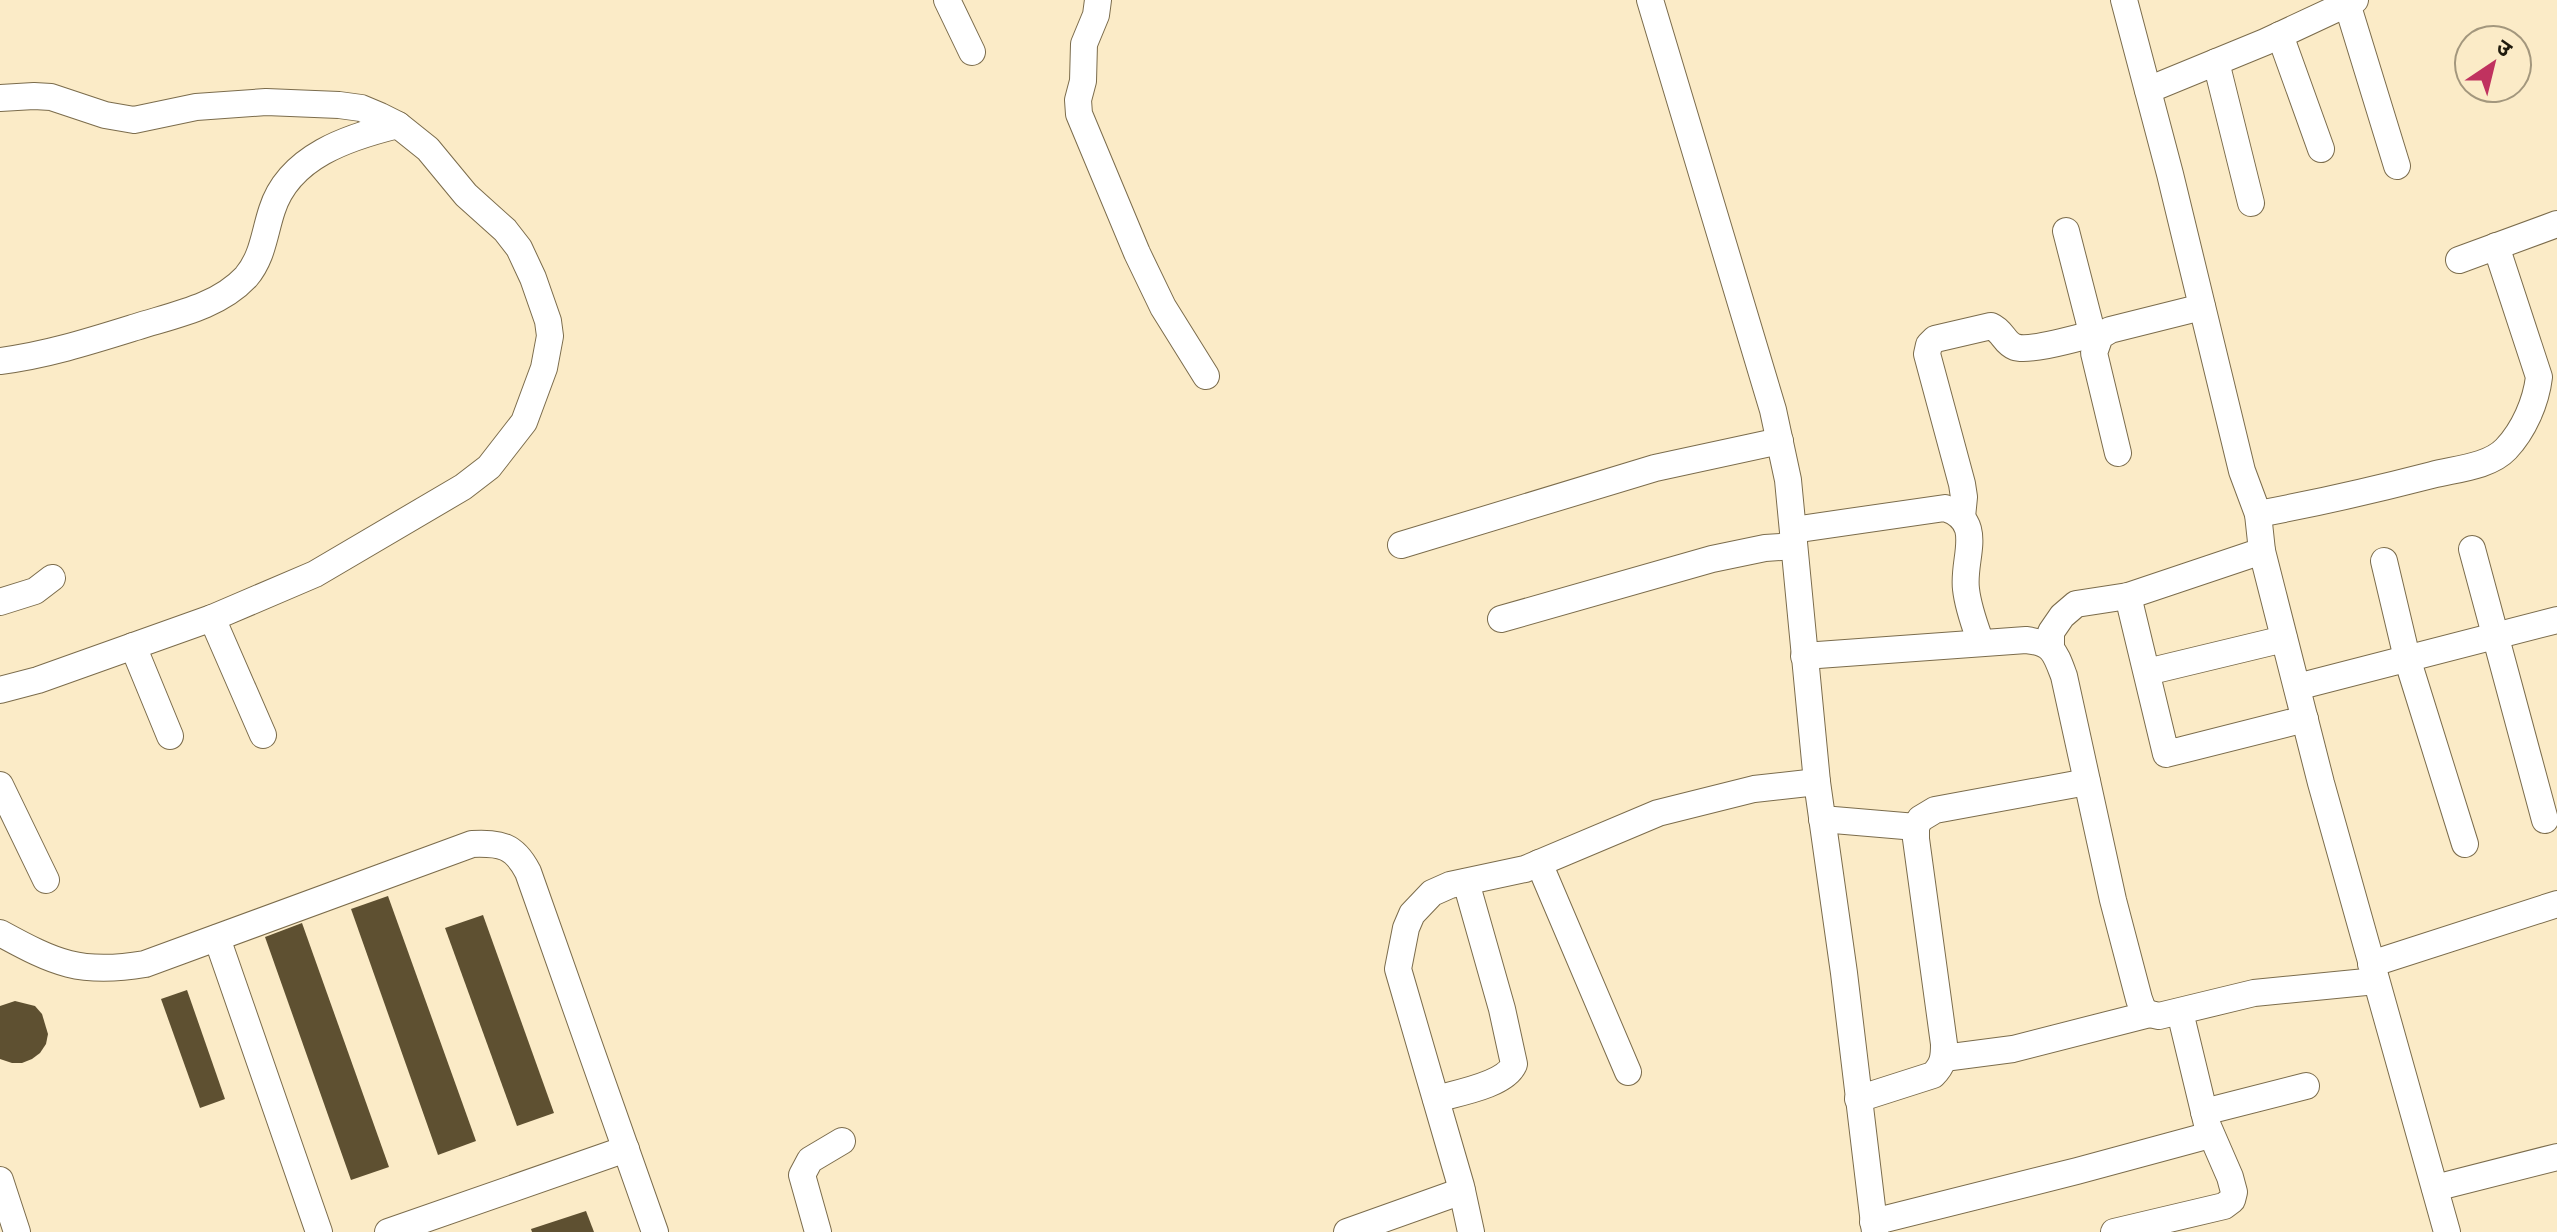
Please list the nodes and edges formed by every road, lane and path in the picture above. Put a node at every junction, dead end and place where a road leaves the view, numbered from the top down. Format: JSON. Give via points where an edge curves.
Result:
{"nodes":[{"id":1,"x":947,"y":0,"type":"edge"},
{"id":2,"x":1098,"y":0,"type":"edge"},
{"id":3,"x":1650,"y":0,"type":"edge"},
{"id":4,"x":2124,"y":0,"type":"edge"},
{"id":5,"x":2349,"y":1,"type":"edge"},
{"id":6,"x":2293,"y":20,"type":"edge"},
{"id":7,"x":972,"y":52,"type":"dead end"},
{"id":8,"x":2216,"y":62,"type":"junction"},
{"id":9,"x":2148,"y":90,"type":"junction"},
{"id":10,"x":0,"y":98,"type":"edge"},
{"id":11,"x":398,"y":125,"type":"junction"},
{"id":12,"x":2321,"y":149,"type":"dead end"},
{"id":13,"x":2397,"y":166,"type":"dead end"},
{"id":14,"x":2251,"y":203,"type":"dead end"},
{"id":15,"x":2557,"y":224,"type":"edge"},
{"id":16,"x":2066,"y":231,"type":"dead end"},
{"id":17,"x":2496,"y":246,"type":"junction"},
{"id":18,"x":2459,"y":260,"type":"dead end"},
{"id":19,"x":2202,"y":307,"type":"junction"},
{"id":20,"x":2094,"y":339,"type":"junction"},
{"id":21,"x":0,"y":361,"type":"edge"},
{"id":22,"x":1206,"y":376,"type":"dead end"},
{"id":23,"x":1780,"y":441,"type":"junction"},
{"id":24,"x":2118,"y":453,"type":"dead end"},
{"id":25,"x":2258,"y":514,"type":"junction"},
{"id":26,"x":1962,"y":517,"type":"junction"},
{"id":27,"x":1793,"y":538,"type":"junction"},
{"id":28,"x":1401,"y":545,"type":"dead end"},
{"id":29,"x":2472,"y":549,"type":"dead end"},
{"id":30,"x":2262,"y":551,"type":"junction"},
{"id":31,"x":2384,"y":561,"type":"dead end"},
{"id":32,"x":52,"y":578,"type":"dead end"},
{"id":33,"x":2128,"y":596,"type":"junction"},
{"id":34,"x":0,"y":602,"type":"edge"},
{"id":35,"x":212,"y":618,"type":"junction"},
{"id":36,"x":1501,"y":619,"type":"dead end"},
{"id":37,"x":2557,"y":620,"type":"edge"},
{"id":38,"x":2495,"y":636,"type":"junction"},
{"id":39,"x":2284,"y":639,"type":"junction"},
{"id":40,"x":1981,"y":643,"type":"junction"},
{"id":41,"x":133,"y":646,"type":"junction"},
{"id":42,"x":2051,"y":648,"type":"junction"},
{"id":43,"x":1804,"y":656,"type":"junction"},
{"id":44,"x":2407,"y":658,"type":"junction"},
{"id":45,"x":2147,"y":672,"type":"junction"},
{"id":46,"x":2297,"y":687,"type":"junction"},
{"id":47,"x":0,"y":690,"type":"edge"},
{"id":48,"x":2305,"y":719,"type":"junction"},
{"id":49,"x":263,"y":735,"type":"dead end"},
{"id":50,"x":170,"y":736,"type":"dead end"},
{"id":51,"x":1817,"y":782,"type":"junction"},
{"id":52,"x":2087,"y":782,"type":"junction"},
{"id":53,"x":3,"y":801,"type":"edge"},
{"id":54,"x":1822,"y":819,"type":"junction"},
{"id":55,"x":2545,"y":820,"type":"dead end"},
{"id":56,"x":1916,"y":827,"type":"junction"},
{"id":57,"x":2465,"y":844,"type":"dead end"},
{"id":58,"x":1539,"y":863,"type":"junction"},
{"id":59,"x":46,"y":880,"type":"dead end"},
{"id":60,"x":1466,"y":882,"type":"junction"},
{"id":61,"x":2557,"y":904,"type":"edge"},
{"id":62,"x":0,"y":933,"type":"edge"},
{"id":63,"x":217,"y":938,"type":"junction"},
{"id":64,"x":2374,"y":972,"type":"junction"},
{"id":65,"x":2180,"y":1012,"type":"junction"},
{"id":66,"x":2150,"y":1014,"type":"junction"},
{"id":67,"x":1944,"y":1058,"type":"junction"},
{"id":68,"x":1628,"y":1072,"type":"dead end"},
{"id":69,"x":2306,"y":1086,"type":"dead end"},
{"id":70,"x":1436,"y":1099,"type":"junction"},
{"id":71,"x":1858,"y":1099,"type":"junction"},
{"id":72,"x":2207,"y":1123,"type":"junction"},
{"id":73,"x":842,"y":1141,"type":"dead end"},
{"id":74,"x":626,"y":1149,"type":"junction"},
{"id":75,"x":2557,"y":1157,"type":"edge"},
{"id":76,"x":0,"y":1180,"type":"edge"},
{"id":77,"x":2435,"y":1188,"type":"junction"},
{"id":78,"x":1462,"y":1191,"type":"junction"},
{"id":79,"x":1874,"y":1227,"type":"edge"},
{"id":80,"x":2440,"y":1230,"type":"edge"},
{"id":81,"x":17,"y":1232,"type":"edge"},
{"id":82,"x":319,"y":1232,"type":"edge"},
{"id":83,"x":388,"y":1232,"type":"edge"},
{"id":84,"x":655,"y":1232,"type":"edge"},
{"id":85,"x":818,"y":1232,"type":"edge"},
{"id":86,"x":1347,"y":1232,"type":"edge"},
{"id":87,"x":1471,"y":1232,"type":"edge"},
{"id":88,"x":2114,"y":1232,"type":"edge"}],
"edges":[{"from":1,"to":7,"type":"street"},
{"from":2,"to":22,"type":"street","via":[[1084,44],[1079,114],[1163,307]]},
{"from":3,"to":23,"type":"street"},
{"from":4,"to":9,"type":"street"},
{"from":5,"to":6,"type":"street"},
{"from":5,"to":13,"type":"street"},
{"from":6,"to":8,"type":"street"},
{"from":6,"to":12,"type":"street"},
{"from":8,"to":9,"type":"street"},
{"from":8,"to":14,"type":"street"},
{"from":9,"to":19,"type":"street"},
{"from":10,"to":11,"type":"street","via":[[51,97],[134,120],[196,107],[308,102],[361,108]]},
{"from":11,"to":21,"type":"street","via":[[339,142],[297,171],[273,207],[259,259],[232,290],[186,311],[72,347]]},
{"from":11,"to":35,"type":"street","via":[[428,149],[519,248],[550,336],[537,392],[507,447],[463,487],[315,574]]},
{"from":15,"to":17,"type":"street"},
{"from":16,"to":20,"type":"street"},
{"from":17,"to":18,"type":"street"},
{"from":17,"to":25,"type":"street","via":[[2539,377],[2537,396],[2506,449],[2467,466]]},
{"from":19,"to":20,"type":"street","via":[[2110,330]]},
{"from":19,"to":25,"type":"street","via":[[2242,471]]},
{"from":20,"to":24,"type":"street"},
{"from":20,"to":26,"type":"street","via":[[2021,348],[1991,326],[1929,345],[1927,354],[1962,484]]},
{"from":23,"to":27,"type":"street"},
{"from":23,"to":28,"type":"street","via":[[1655,468]]},
{"from":25,"to":30,"type":"street"},
{"from":26,"to":27,"type":"street","via":[[1945,508]]},
{"from":26,"to":40,"type":"street","via":[[1970,546],[1967,600]]},
{"from":27,"to":36,"type":"street"},
{"from":27,"to":43,"type":"street"},
{"from":29,"to":38,"type":"street"},
{"from":30,"to":33,"type":"street"},
{"from":30,"to":39,"type":"street"},
{"from":31,"to":44,"type":"street"},
{"from":32,"to":34,"type":"street","via":[[35,591]]},
{"from":33,"to":42,"type":"street","via":[[2076,604],[2051,632]]},
{"from":33,"to":45,"type":"street"},
{"from":35,"to":41,"type":"street"},
{"from":35,"to":49,"type":"street"},
{"from":37,"to":38,"type":"street"},
{"from":38,"to":44,"type":"street"},
{"from":38,"to":55,"type":"street"},
{"from":39,"to":45,"type":"street"},
{"from":39,"to":46,"type":"street"},
{"from":40,"to":42,"type":"street","via":[[2026,640]]},
{"from":40,"to":43,"type":"street"},
{"from":41,"to":47,"type":"street"},
{"from":41,"to":50,"type":"street"},
{"from":42,"to":52,"type":"street","via":[[2064,676]]},
{"from":43,"to":51,"type":"street"},
{"from":44,"to":46,"type":"street"},
{"from":44,"to":57,"type":"street"},
{"from":45,"to":48,"type":"street","via":[[2166,754]]},
{"from":46,"to":48,"type":"street"},
{"from":48,"to":64,"type":"street"},
{"from":51,"to":54,"type":"street"},
{"from":51,"to":58,"type":"street","via":[[1754,789],[1658,813]]},
{"from":52,"to":56,"type":"street","via":[[1935,810]]},
{"from":52,"to":66,"type":"street","via":[[2139,999]]},
{"from":53,"to":59,"type":"street"},
{"from":54,"to":56,"type":"street"},
{"from":54,"to":71,"type":"street"},
{"from":56,"to":67,"type":"street"},
{"from":58,"to":60,"type":"street"},
{"from":58,"to":68,"type":"street"},
{"from":60,"to":70,"type":"street","via":[[1432,893],[1412,914],[1398,969]]},
{"from":60,"to":70,"type":"street","via":[[1514,1064],[1489,1084]]},
{"from":61,"to":64,"type":"street"},
{"from":62,"to":63,"type":"street","via":[[44,957],[112,970]]},
{"from":63,"to":74,"type":"street","via":[[472,844],[510,849],[528,872]]},
{"from":63,"to":82,"type":"street"},
{"from":64,"to":65,"type":"street"},
{"from":64,"to":77,"type":"street"},
{"from":65,"to":66,"type":"street"},
{"from":65,"to":72,"type":"street"},
{"from":66,"to":67,"type":"street","via":[[2013,1049]]},
{"from":67,"to":71,"type":"street","via":[[1933,1075]]},
{"from":69,"to":72,"type":"street"},
{"from":70,"to":78,"type":"street"},
{"from":71,"to":79,"type":"street"},
{"from":72,"to":79,"type":"street","via":[[2077,1171]]},
{"from":72,"to":88,"type":"street","via":[[2230,1177],[2232,1200],[2212,1210]]},
{"from":73,"to":85,"type":"street","via":[[810,1160],[802,1175]]},
{"from":74,"to":83,"type":"street"},
{"from":74,"to":84,"type":"street"},
{"from":75,"to":77,"type":"street"},
{"from":76,"to":81,"type":"street"},
{"from":77,"to":80,"type":"street"},
{"from":78,"to":86,"type":"street"},
{"from":78,"to":87,"type":"street"}]}
